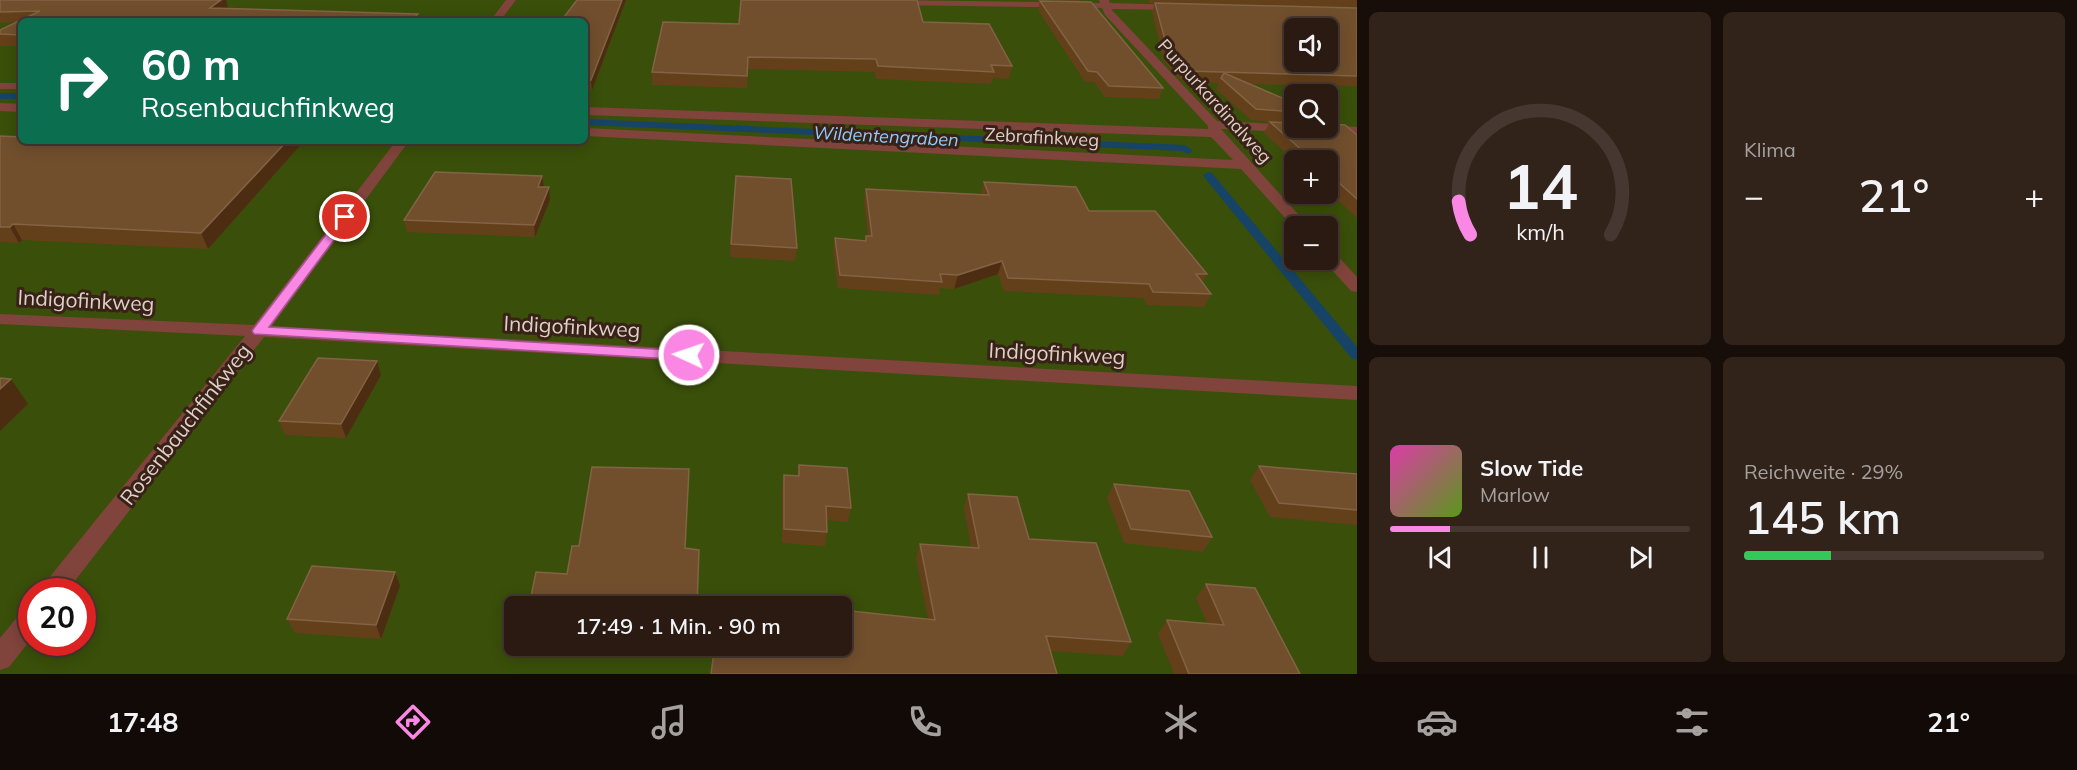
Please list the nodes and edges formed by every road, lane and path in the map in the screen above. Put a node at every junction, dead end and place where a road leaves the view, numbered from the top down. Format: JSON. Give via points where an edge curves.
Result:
{"nodes":[{"id":1,"x":511,"y":0,"type":"edge"},
{"id":2,"x":876,"y":1,"type":"edge"},
{"id":3,"x":943,"y":2,"type":"edge"},
{"id":4,"x":1104,"y":3,"type":"edge"},
{"id":5,"x":1192,"y":7,"type":"edge"},
{"id":6,"x":497,"y":18,"type":"edge"},
{"id":7,"x":0,"y":86,"type":"edge"},
{"id":8,"x":18,"y":87,"type":"edge"},
{"id":9,"x":0,"y":107,"type":"edge"},
{"id":10,"x":18,"y":108,"type":"edge"},
{"id":11,"x":588,"y":111,"type":"edge"},
{"id":12,"x":1214,"y":129,"type":"junction"},
{"id":13,"x":1357,"y":131,"type":"edge"},
{"id":14,"x":588,"y":132,"type":"edge"},
{"id":15,"x":401,"y":144,"type":"edge"},
{"id":16,"x":1245,"y":165,"type":"junction"},
{"id":17,"x":1292,"y":216,"type":"edge"},
{"id":18,"x":1338,"y":266,"type":"edge"},
{"id":19,"x":1357,"y":287,"type":"edge"},
{"id":20,"x":0,"y":319,"type":"edge"},
{"id":21,"x":259,"y":331,"type":"junction"},
{"id":22,"x":1357,"y":393,"type":"edge"},
{"id":23,"x":63,"y":578,"type":"edge"},
{"id":24,"x":18,"y":636,"type":"edge"},
{"id":25,"x":0,"y":658,"type":"edge"}],
"edges":[{"from":1,"to":6,"type":"lane"},
{"from":2,"to":3,"type":"lane"},
{"from":3,"to":4,"type":"lane"},
{"from":4,"to":5,"type":"lane"},
{"from":4,"to":12,"type":"lane","name":"Purpurkardinalweg","via":[[1107,13]]},
{"from":7,"to":8,"type":"lane"},
{"from":9,"to":10,"type":"lane"},
{"from":11,"to":12,"type":"lane","name":"Zebrafinkweg"},
{"from":12,"to":13,"type":"lane","name":"Zebrafinkweg"},
{"from":12,"to":16,"type":"lane","name":"Purpurkardinalweg"},
{"from":14,"to":16,"type":"lane","name":"Zebrafinkweg"},
{"from":15,"to":21,"type":"lane","name":"Rosenbauchfinkweg"},
{"from":16,"to":17,"type":"lane","name":"Purpurkardinalweg"},
{"from":18,"to":19,"type":"lane"},
{"from":20,"to":21,"type":"lane","name":"Indigofinkweg"},
{"from":21,"to":22,"type":"lane","name":"Indigofinkweg"},
{"from":21,"to":23,"type":"lane","name":"Rosenbauchfinkweg"},
{"from":24,"to":25,"type":"lane"}]}
